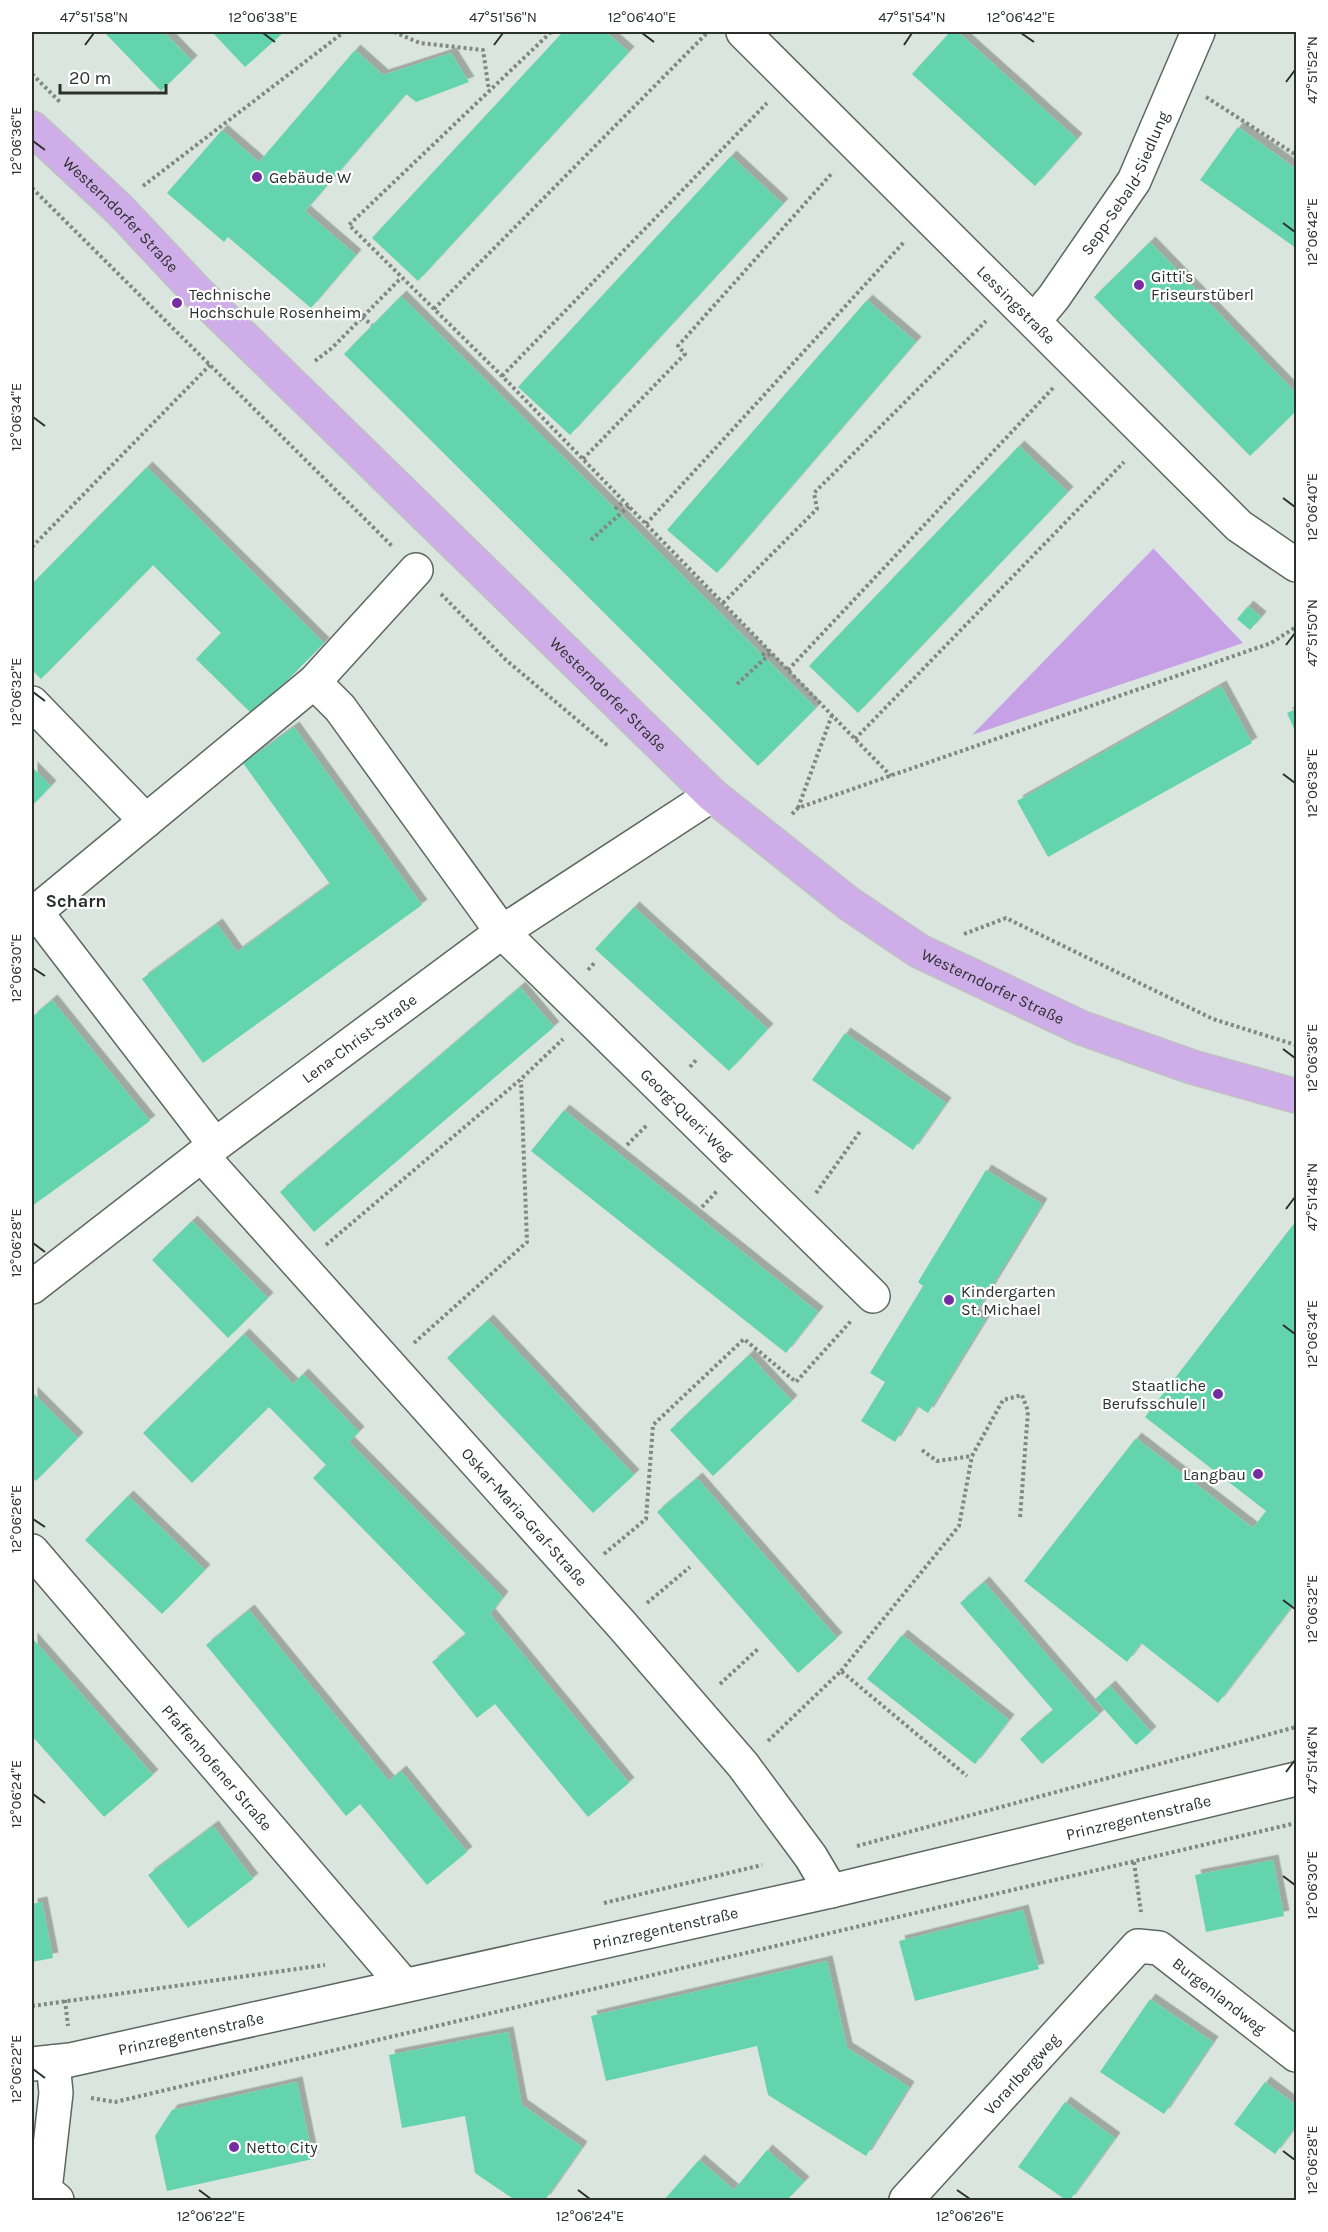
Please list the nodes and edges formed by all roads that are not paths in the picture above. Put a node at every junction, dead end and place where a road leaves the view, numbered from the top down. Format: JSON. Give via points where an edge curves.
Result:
{"nodes":[{"id":1,"x":743,"y":32,"type":"edge"},
{"id":2,"x":1198,"y":32,"type":"edge"},
{"id":3,"x":32,"y":128,"type":"edge"},
{"id":4,"x":1034,"y":321,"type":"junction"},
{"id":5,"x":1296,"y":565,"type":"edge"},
{"id":6,"x":416,"y":570,"type":"road end"},
{"id":7,"x":314,"y":682,"type":"junction"},
{"id":8,"x":32,"y":703,"type":"edge"},
{"id":9,"x":712,"y":795,"type":"junction"},
{"id":10,"x":146,"y":821,"type":"junction"},
{"id":11,"x":34,"y":913,"type":"edge"},
{"id":12,"x":502,"y":932,"type":"junction"},
{"id":13,"x":1296,"y":1096,"type":"edge"},
{"id":14,"x":209,"y":1150,"type":"junction"},
{"id":15,"x":32,"y":1287,"type":"edge"},
{"id":16,"x":873,"y":1296,"type":"road end"},
{"id":17,"x":32,"y":1551,"type":"edge"},
{"id":18,"x":1296,"y":1779,"type":"edge"},
{"id":19,"x":831,"y":1891,"type":"junction"},
{"id":20,"x":1138,"y":1946,"type":"joint"},
{"id":21,"x":403,"y":1984,"type":"junction"},
{"id":22,"x":1296,"y":2055,"type":"edge"},
{"id":23,"x":47,"y":2073,"type":"edge"},
{"id":24,"x":57,"y":2200,"type":"edge"},
{"id":25,"x":906,"y":2200,"type":"edge"}],
"edges":[{"from":1,"to":4,"type":"street","name":"Lessingstraße"},
{"from":2,"to":4,"type":"street","name":"Sepp-Sebald-Siedlung","via":[[1134,181]]},
{"from":3,"to":9,"type":"main road","name":"Westerndorfer Straße","via":[[120,210],[197,292]]},
{"from":4,"to":5,"type":"street","name":"Lessingstraße","via":[[1239,526]]},
{"from":6,"to":7,"type":"street"},
{"from":7,"to":10,"type":"street"},
{"from":7,"to":12,"type":"street","via":[[340,708]]},
{"from":8,"to":10,"type":"street"},
{"from":9,"to":12,"type":"street","name":"Lena-Christ-Straße"},
{"from":9,"to":13,"type":"main road","name":"Westerndorfer Straße","via":[[848,903],[919,951],[1082,1028],[1192,1067]]},
{"from":10,"to":11,"type":"street"},
{"from":11,"to":14,"type":"street"},
{"from":12,"to":14,"type":"street","name":"Lena-Christ-Straße"},
{"from":12,"to":16,"type":"street","name":"Georg-Queri-Weg"},
{"from":14,"to":15,"type":"street","name":"Lena-Christ-Straße"},
{"from":14,"to":19,"type":"street","name":"Oskar-Maria-Graf-Straße","via":[[300,1266],[743,1765],[811,1857]]},
{"from":17,"to":21,"type":"street","name":"Pfaffenhofener Straße"},
{"from":18,"to":19,"type":"street","name":"Prinzregentenstraße"},
{"from":19,"to":21,"type":"street","name":"Prinzregentenstraße"},
{"from":20,"to":22,"type":"street","name":"Burgenlandweg","via":[[1159,1948]]},
{"from":20,"to":25,"type":"street","name":"Vorarlbergweg"},
{"from":21,"to":23,"type":"street","name":"Prinzregentenstraße"},
{"from":23,"to":24,"type":"street","via":[[45,2190]]}]}
